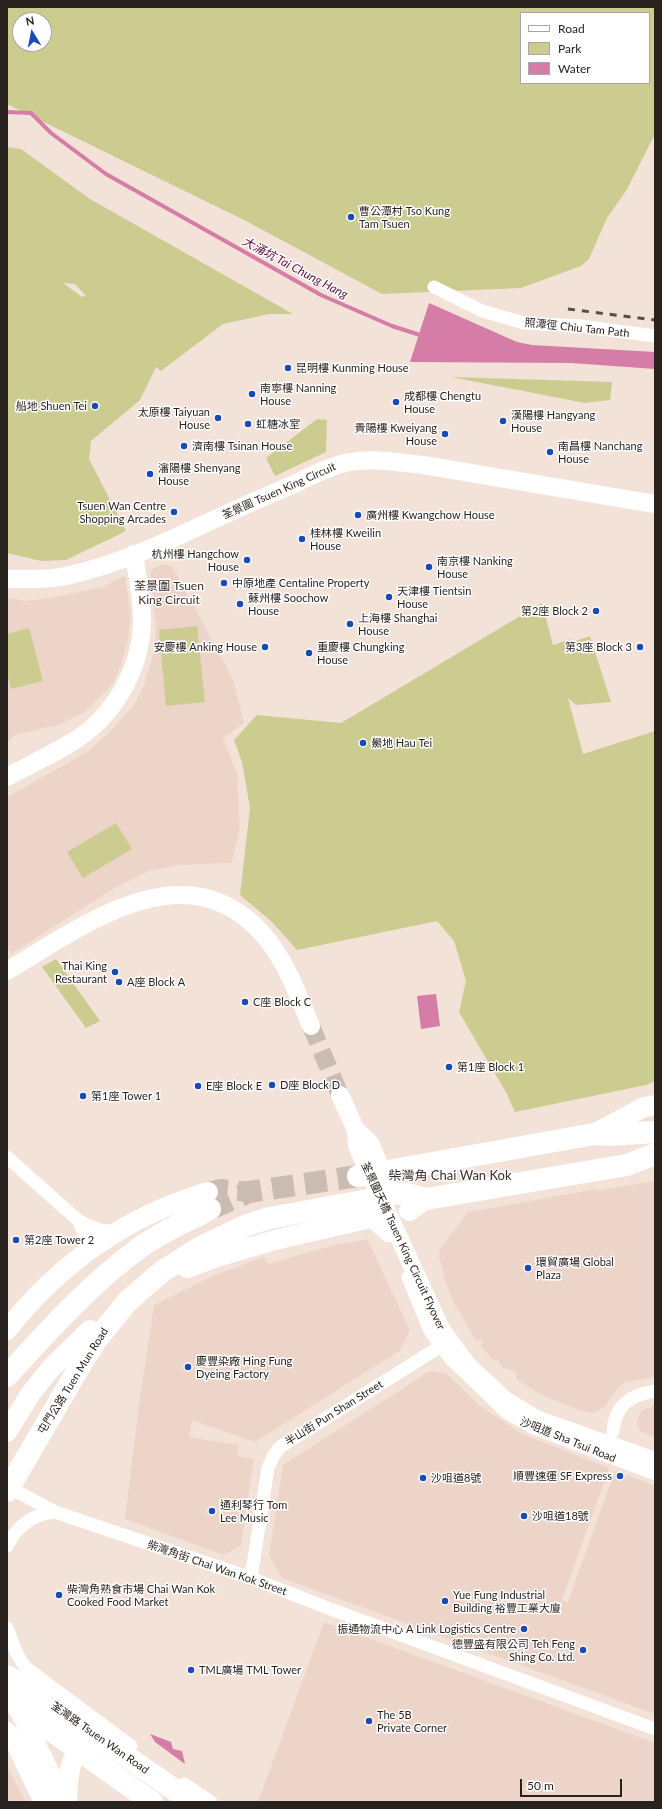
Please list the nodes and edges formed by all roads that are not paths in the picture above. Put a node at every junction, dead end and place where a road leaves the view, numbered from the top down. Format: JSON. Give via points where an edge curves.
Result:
{"nodes":[{"id":1,"x":434,"y":287,"type":"dead end"},
{"id":2,"x":655,"y":336,"type":"edge"},
{"id":3,"x":655,"y":504,"type":"edge"},
{"id":4,"x":134,"y":554,"type":"junction"},
{"id":5,"x":7,"y":579,"type":"edge"},
{"id":6,"x":7,"y":777,"type":"edge"},
{"id":7,"x":7,"y":970,"type":"edge"},
{"id":8,"x":311,"y":1026,"type":"tunnel mouth"},
{"id":9,"x":340,"y":1095,"type":"tunnel mouth"},
{"id":10,"x":655,"y":1106,"type":"edge"},
{"id":11,"x":655,"y":1132,"type":"edge"},
{"id":12,"x":594,"y":1134,"type":"junction"},
{"id":13,"x":361,"y":1140,"type":"junction"},
{"id":14,"x":655,"y":1154,"type":"edge"},
{"id":15,"x":7,"y":1157,"type":"edge"},
{"id":16,"x":627,"y":1165,"type":"junction"},
{"id":17,"x":655,"y":1165,"type":"edge"},
{"id":18,"x":388,"y":1171,"type":"dead end"},
{"id":19,"x":209,"y":1200,"type":"joint"},
{"id":20,"x":411,"y":1202,"type":"dead end"},
{"id":21,"x":373,"y":1211,"type":"junction"},
{"id":22,"x":79,"y":1221,"type":"junction"},
{"id":23,"x":117,"y":1232,"type":"junction"},
{"id":24,"x":388,"y":1236,"type":"dead end"},
{"id":25,"x":87,"y":1252,"type":"junction"},
{"id":26,"x":187,"y":1268,"type":"dead end"},
{"id":27,"x":408,"y":1277,"type":"dead end"},
{"id":28,"x":7,"y":1330,"type":"edge"},
{"id":29,"x":90,"y":1330,"type":"dead end"},
{"id":30,"x":441,"y":1346,"type":"junction"},
{"id":31,"x":7,"y":1376,"type":"edge"},
{"id":32,"x":655,"y":1391,"type":"edge"},
{"id":33,"x":7,"y":1432,"type":"edge"},
{"id":34,"x":613,"y":1432,"type":"dead end"},
{"id":35,"x":655,"y":1452,"type":"edge"},
{"id":36,"x":655,"y":1461,"type":"edge"},
{"id":37,"x":655,"y":1474,"type":"edge"},
{"id":38,"x":7,"y":1486,"type":"edge"},
{"id":39,"x":7,"y":1491,"type":"edge"},
{"id":40,"x":55,"y":1512,"type":"junction"},
{"id":41,"x":7,"y":1546,"type":"edge"},
{"id":42,"x":251,"y":1578,"type":"junction"},
{"id":43,"x":7,"y":1628,"type":"edge"},
{"id":44,"x":7,"y":1676,"type":"edge"},
{"id":45,"x":7,"y":1686,"type":"edge"},
{"id":46,"x":7,"y":1700,"type":"edge"},
{"id":47,"x":655,"y":1729,"type":"edge"},
{"id":48,"x":7,"y":1732,"type":"edge"},
{"id":49,"x":120,"y":1739,"type":"junction"},
{"id":50,"x":44,"y":1802,"type":"edge"},
{"id":51,"x":64,"y":1802,"type":"edge"},
{"id":52,"x":67,"y":1802,"type":"edge"},
{"id":53,"x":152,"y":1802,"type":"edge"},
{"id":54,"x":192,"y":1802,"type":"edge"},
{"id":55,"x":211,"y":1802,"type":"edge"}],
"edges":[{"from":1,"to":2,"type":"street","name":"照潭徑 Chiu Tam Path","via":[[482,311],[524,323],[580,326]]},
{"from":3,"to":4,"type":"street","name":"荃景圍 Tsuen King Circuit","via":[[423,465],[391,461],[351,462],[264,496],[195,530]]},
{"from":4,"to":5,"type":"street","name":"荃景圍 Tsuen King Circuit","via":[[70,575],[39,579]]},
{"from":4,"to":6,"type":"street","via":[[142,624],[137,655],[119,698],[99,720],[75,740]]},
{"from":7,"to":8,"type":"street","via":[[91,921],[127,905],[175,895],[200,897],[234,910],[267,939],[285,967]]},
{"from":9,"to":13,"type":"street"},
{"from":10,"to":12,"type":"main road","via":[[642,1108]]},
{"from":11,"to":12,"type":"highway"},
{"from":12,"to":18,"type":"highway"},
{"from":13,"to":35,"type":"street","name":"荃景圍天橋 Tsuen King Circuit Flyover","via":[[449,1324],[475,1361],[508,1392],[540,1412]]},
{"from":13,"to":36,"type":"street","name":"荃景圍天橋 Tsuen King Circuit Flyover","via":[[441,1329],[468,1366],[505,1400],[536,1419]]},
{"from":14,"to":16,"type":"highway"},
{"from":15,"to":22,"type":"street"},
{"from":16,"to":17,"type":"main road"},
{"from":16,"to":20,"type":"highway"},
{"from":19,"to":23,"type":"main road","via":[[172,1203]]},
{"from":19,"to":31,"type":"highway","via":[[139,1248],[99,1280]]},
{"from":21,"to":24,"type":"street"},
{"from":21,"to":26,"type":"main road"},
{"from":21,"to":39,"type":"highway","name":"屯門公路 Tuen Mun Road","via":[[270,1218],[247,1225],[199,1248],[163,1271],[127,1302],[97,1339]]},
{"from":22,"to":23,"type":"street","via":[[99,1230]]},
{"from":22,"to":25,"type":"street"},
{"from":23,"to":25,"type":"main road"},
{"from":25,"to":28,"type":"main road","via":[[43,1290]]},
{"from":27,"to":30,"type":"street","name":"沙咀道 Sha Tsui Road","via":[[430,1331]]},
{"from":29,"to":33,"type":"main road","via":[[52,1367],[31,1393]]},
{"from":30,"to":37,"type":"street","name":"沙咀道 Sha Tsui Road","via":[[506,1412],[534,1428],[618,1457]]},
{"from":30,"to":42,"type":"street","name":"半山街 Pun Shan Street","via":[[280,1447],[268,1468]]},
{"from":32,"to":34,"type":"street","via":[[639,1394],[626,1402],[616,1416]]},
{"from":38,"to":40,"type":"street","name":"柴灣角街 Chai Wan Kok Street"},
{"from":40,"to":41,"type":"street","via":[[36,1515],[26,1522],[15,1531]]},
{"from":40,"to":42,"type":"street","name":"柴灣角街 Chai Wan Kok Street"},
{"from":42,"to":47,"type":"street","name":"柴灣角街 Chai Wan Kok Street"},
{"from":43,"to":49,"type":"street","via":[[25,1667]]},
{"from":44,"to":54,"type":"highway","name":"荃灣路 Tsuen Wan Road"},
{"from":45,"to":51,"type":"main road"},
{"from":46,"to":53,"type":"highway","name":"荃灣路 Tsuen Wan Road"},
{"from":48,"to":50,"type":"main road","via":[[17,1746]]},
{"from":49,"to":52,"type":"main road","via":[[101,1737],[88,1742],[76,1753],[68,1773]]},
{"from":49,"to":55,"type":"street"}]}
